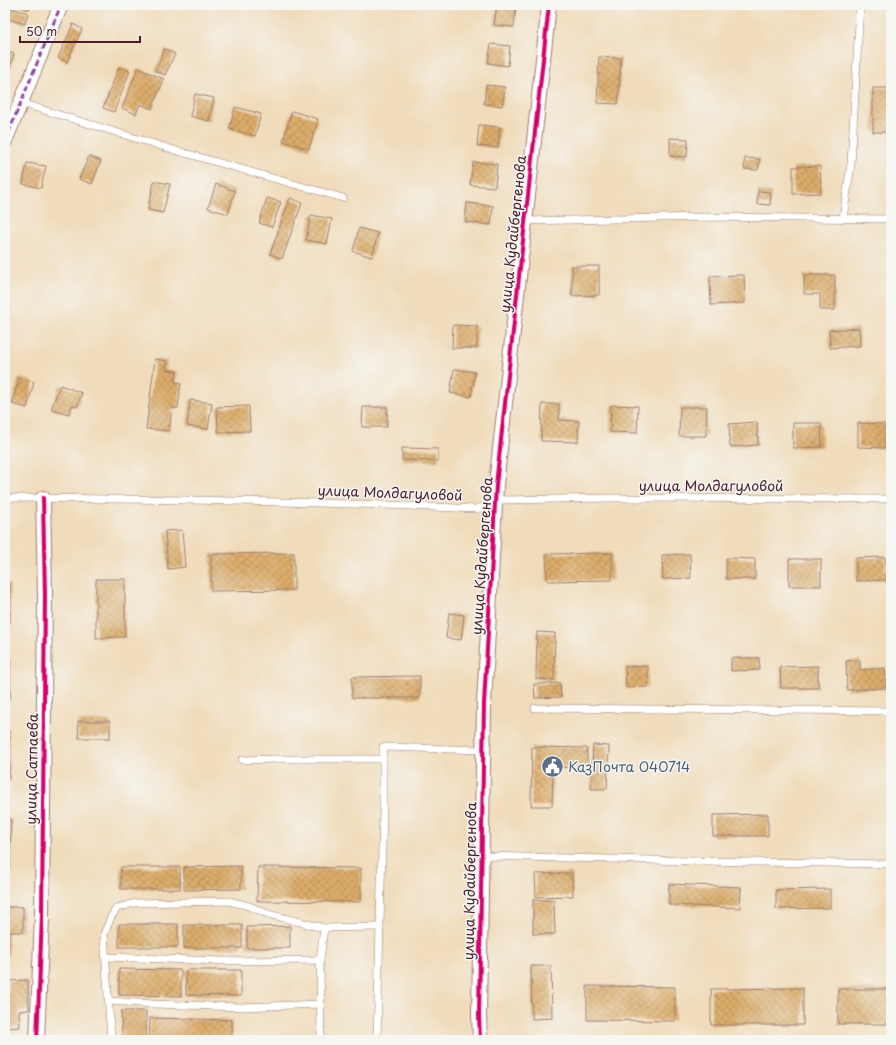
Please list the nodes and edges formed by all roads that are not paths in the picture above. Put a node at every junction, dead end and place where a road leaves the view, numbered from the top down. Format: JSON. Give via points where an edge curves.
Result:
{"nodes":[{"id":1,"x":61,"y":5,"type":"edge"},
{"id":2,"x":549,"y":5,"type":"edge"},
{"id":3,"x":860,"y":5,"type":"edge"},
{"id":4,"x":21,"y":103,"type":"junction"},
{"id":5,"x":7,"y":132,"type":"edge"},
{"id":6,"x":343,"y":198,"type":"dead end"},
{"id":7,"x":843,"y":218,"type":"junction"},
{"id":8,"x":891,"y":219,"type":"edge"},
{"id":9,"x":525,"y":221,"type":"junction"},
{"id":10,"x":5,"y":498,"type":"edge"},
{"id":11,"x":43,"y":498,"type":"junction"},
{"id":12,"x":496,"y":500,"type":"junction"},
{"id":13,"x":891,"y":500,"type":"edge"},
{"id":14,"x":535,"y":708,"type":"dead end"},
{"id":15,"x":891,"y":711,"type":"edge"},
{"id":16,"x":484,"y":750,"type":"junction"},
{"id":17,"x":383,"y":759,"type":"junction"},
{"id":18,"x":242,"y":760,"type":"dead end"},
{"id":19,"x":482,"y":856,"type":"junction"},
{"id":20,"x":891,"y":864,"type":"edge"},
{"id":21,"x":380,"y":927,"type":"junction"},
{"id":22,"x":324,"y":928,"type":"junction"},
{"id":23,"x":106,"y":957,"type":"junction"},
{"id":24,"x":320,"y":960,"type":"junction"},
{"id":25,"x":109,"y":1001,"type":"junction"},
{"id":26,"x":321,"y":1004,"type":"junction"},
{"id":27,"x":37,"y":1040,"type":"edge"},
{"id":28,"x":111,"y":1040,"type":"edge"},
{"id":29,"x":321,"y":1040,"type":"edge"},
{"id":30,"x":377,"y":1040,"type":"edge"},
{"id":31,"x":480,"y":1040,"type":"edge"}],
"edges":[{"from":1,"to":4,"type":"street"},
{"from":2,"to":9,"type":"street","name":"улица Кудайбергенова"},
{"from":3,"to":7,"type":"lane","via":[[851,164]]},
{"from":4,"to":5,"type":"street"},
{"from":4,"to":6,"type":"lane"},
{"from":7,"to":8,"type":"lane"},
{"from":7,"to":9,"type":"lane","via":[[706,217]]},
{"from":9,"to":12,"type":"street","name":"улица Кудайбергенова"},
{"from":10,"to":11,"type":"lane","name":"улица Молдагуловой"},
{"from":11,"to":12,"type":"lane","name":"улица Молдагуловой","via":[[476,509],[488,506]]},
{"from":11,"to":27,"type":"street","name":"улица Сатпаева","via":[[45,595],[42,886]]},
{"from":12,"to":13,"type":"lane","name":"улица Молдагуловой"},
{"from":12,"to":16,"type":"street","name":"улица Кудайбергенова","via":[[484,704]]},
{"from":14,"to":15,"type":"lane"},
{"from":16,"to":17,"type":"lane","via":[[383,747]]},
{"from":16,"to":19,"type":"street","name":"улица Кудайбергенова"},
{"from":17,"to":18,"type":"lane"},
{"from":17,"to":21,"type":"lane"},
{"from":19,"to":20,"type":"lane"},
{"from":19,"to":31,"type":"street","name":"улица Кудайбергенова"},
{"from":21,"to":22,"type":"lane"},
{"from":21,"to":30,"type":"lane"},
{"from":22,"to":23,"type":"lane","via":[[229,901],[135,903],[117,908],[111,917],[104,934]]},
{"from":22,"to":24,"type":"lane"},
{"from":23,"to":24,"type":"lane","via":[[222,961]]},
{"from":23,"to":25,"type":"lane"},
{"from":24,"to":26,"type":"lane"},
{"from":25,"to":26,"type":"lane","via":[[242,1007]]},
{"from":25,"to":28,"type":"lane"},
{"from":26,"to":29,"type":"lane"}]}
